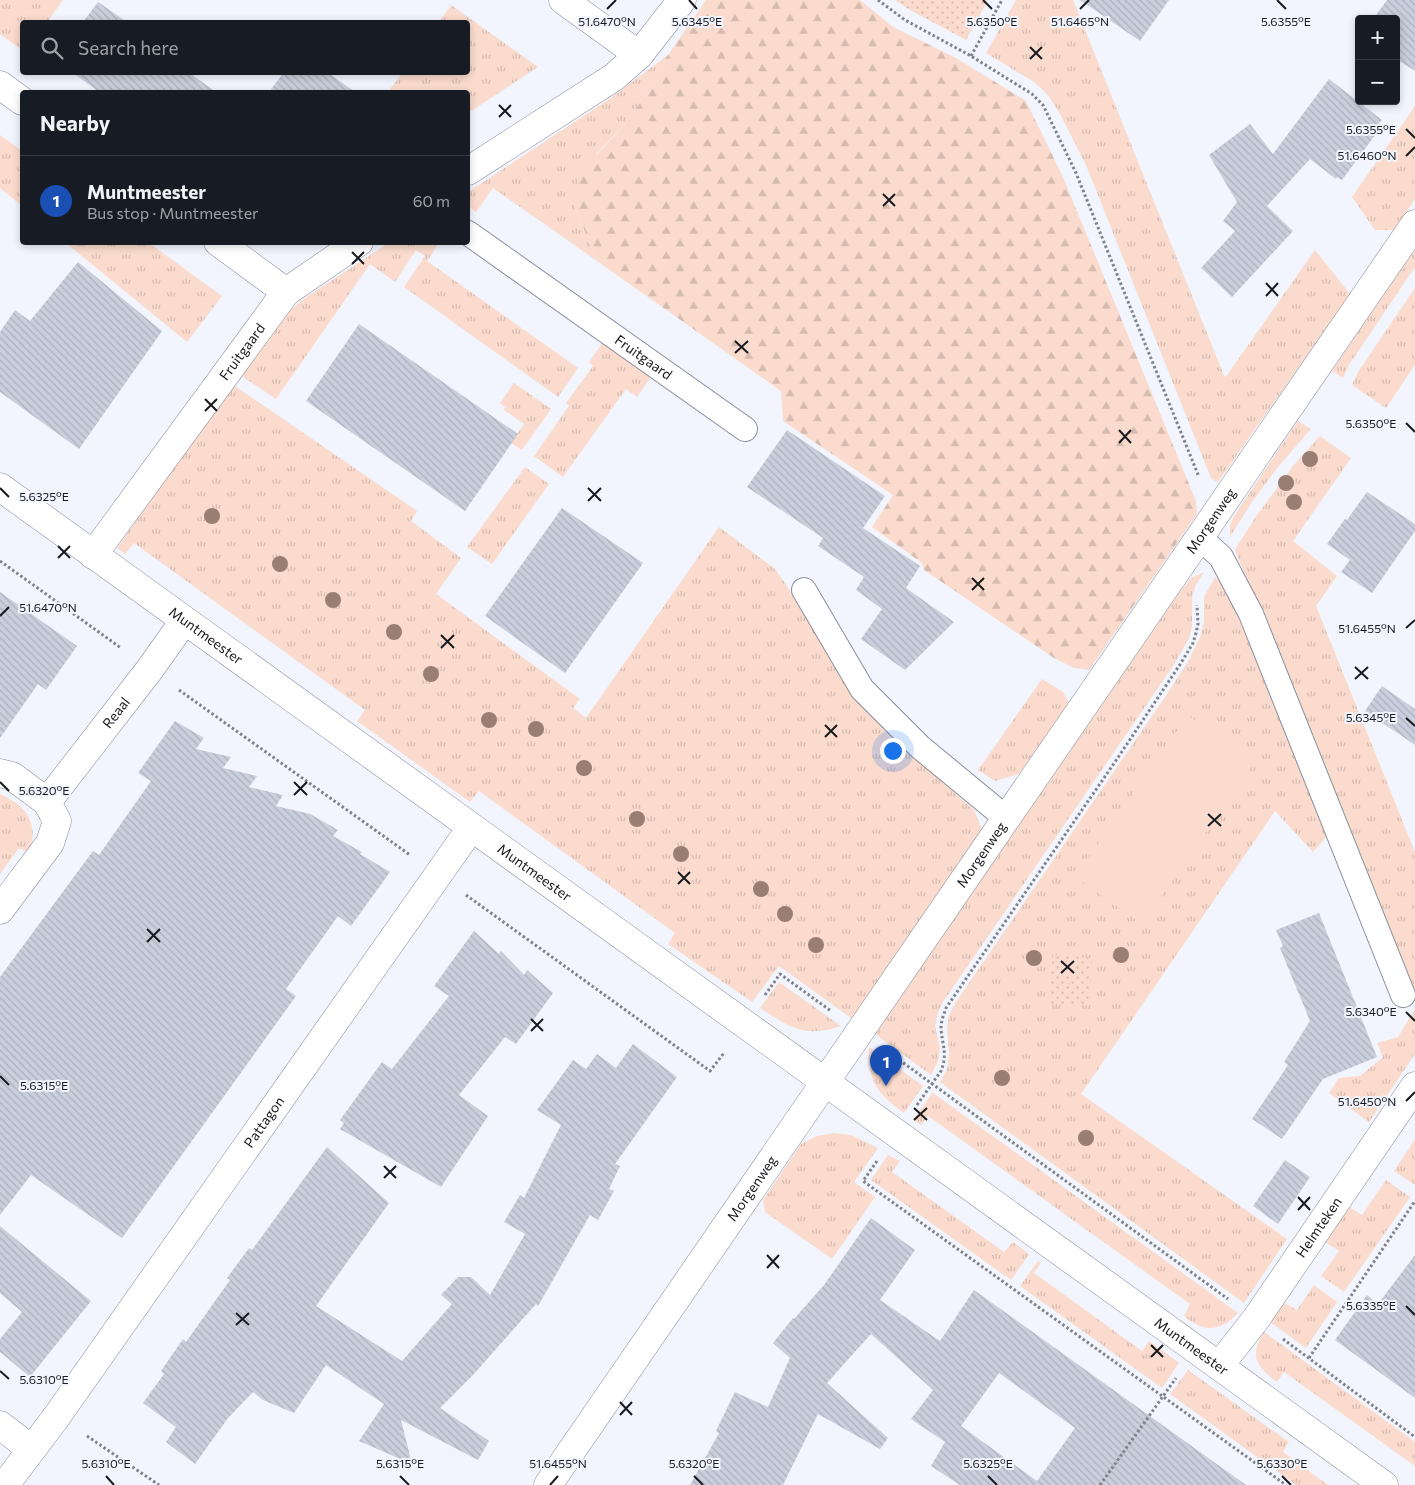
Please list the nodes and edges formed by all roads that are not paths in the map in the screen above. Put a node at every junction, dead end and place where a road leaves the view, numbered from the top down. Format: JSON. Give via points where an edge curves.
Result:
{"nodes":[{"id":1,"x":563,"y":0,"type":"edge"},
{"id":2,"x":682,"y":0,"type":"edge"},
{"id":3,"x":639,"y":55,"type":"junction"},
{"id":4,"x":0,"y":85,"type":"edge"},
{"id":5,"x":20,"y":100,"type":"edge"},
{"id":6,"x":470,"y":170,"type":"edge"},
{"id":7,"x":1415,"y":224,"type":"edge"},
{"id":8,"x":470,"y":234,"type":"edge"},
{"id":9,"x":222,"y":245,"type":"edge"},
{"id":10,"x":355,"y":245,"type":"edge"},
{"id":11,"x":286,"y":292,"type":"junction"},
{"id":12,"x":745,"y":429,"type":"dead end"},
{"id":13,"x":0,"y":487,"type":"edge"},
{"id":14,"x":1199,"y":537,"type":"junction"},
{"id":15,"x":92,"y":555,"type":"junction"},
{"id":16,"x":804,"y":590,"type":"dead end"},
{"id":17,"x":184,"y":621,"type":"junction"},
{"id":18,"x":0,"y":774,"type":"edge"},
{"id":19,"x":47,"y":802,"type":"junction"},
{"id":20,"x":1006,"y":818,"type":"junction"},
{"id":21,"x":471,"y":828,"type":"junction"},
{"id":22,"x":0,"y":910,"type":"edge"},
{"id":23,"x":1403,"y":995,"type":"dead end"},
{"id":24,"x":825,"y":1082,"type":"junction"},
{"id":25,"x":1415,"y":1086,"type":"edge"},
{"id":26,"x":1219,"y":1366,"type":"junction"},
{"id":27,"x":0,"y":1425,"type":"edge"},
{"id":28,"x":31,"y":1449,"type":"junction"},
{"id":29,"x":6,"y":1485,"type":"edge"},
{"id":30,"x":548,"y":1485,"type":"edge"},
{"id":31,"x":1384,"y":1485,"type":"edge"}],
"edges":[{"from":1,"to":3,"type":"street"},
{"from":2,"to":3,"type":"street"},
{"from":3,"to":6,"type":"street","via":[[614,77]]},
{"from":4,"to":5,"type":"street"},
{"from":7,"to":14,"type":"street","name":"Morgenweg"},
{"from":8,"to":12,"type":"lane","name":"Fruitgaard"},
{"from":9,"to":11,"type":"street"},
{"from":10,"to":11,"type":"street","name":"Fruitgaard"},
{"from":11,"to":15,"type":"street","name":"Fruitgaard"},
{"from":13,"to":15,"type":"street","name":"Muntmeester"},
{"from":14,"to":20,"type":"street","name":"Morgenweg"},
{"from":14,"to":23,"type":"lane","via":[[1221,557],[1251,614]]},
{"from":15,"to":17,"type":"street","name":"Muntmeester"},
{"from":16,"to":20,"type":"lane","via":[[862,689],[920,747]]},
{"from":17,"to":19,"type":"street","name":"Reaal"},
{"from":17,"to":21,"type":"street","name":"Muntmeester"},
{"from":18,"to":19,"type":"street","via":[[12,776]]},
{"from":19,"to":22,"type":"street","via":[[57,821],[50,843]]},
{"from":20,"to":24,"type":"street","name":"Morgenweg"},
{"from":21,"to":24,"type":"street","name":"Muntmeester"},
{"from":21,"to":28,"type":"street","name":"Pattagon"},
{"from":24,"to":26,"type":"street","name":"Muntmeester"},
{"from":24,"to":30,"type":"street","name":"Morgenweg"},
{"from":25,"to":26,"type":"street","name":"Helmteken","via":[[1256,1319]]},
{"from":26,"to":31,"type":"street","name":"Muntmeester"},
{"from":27,"to":28,"type":"street"},
{"from":28,"to":29,"type":"street","name":"Pattagon"}]}
